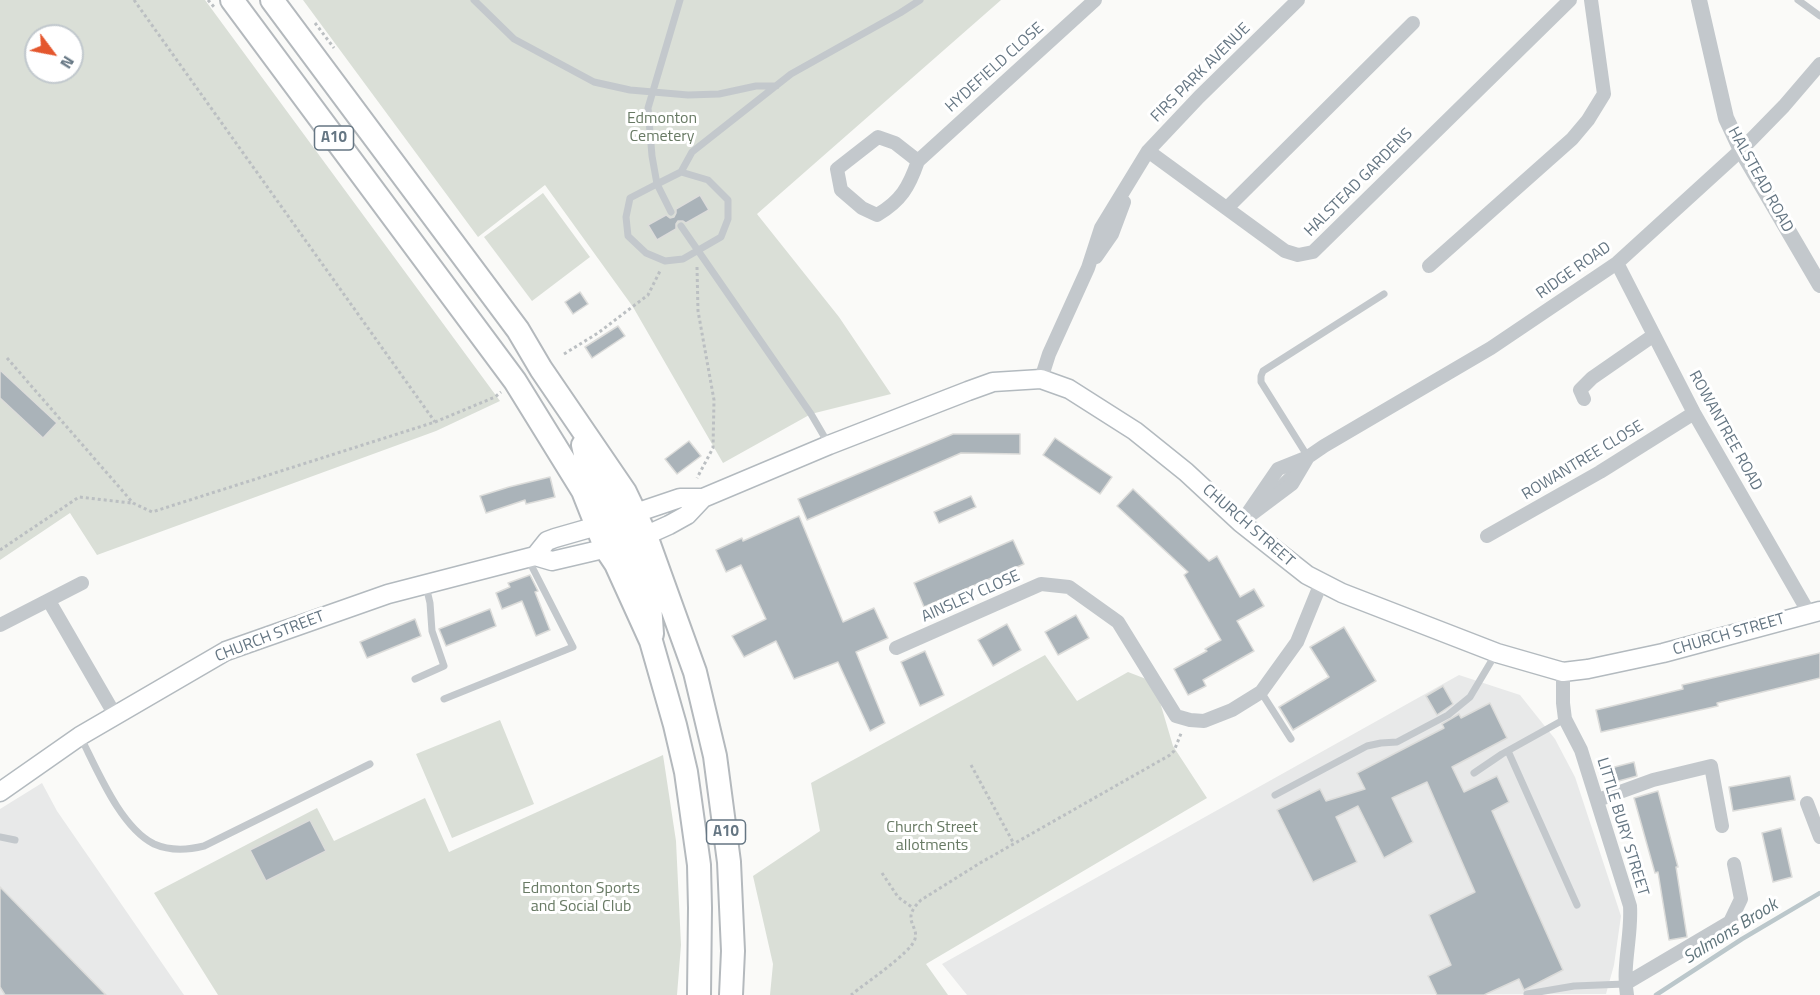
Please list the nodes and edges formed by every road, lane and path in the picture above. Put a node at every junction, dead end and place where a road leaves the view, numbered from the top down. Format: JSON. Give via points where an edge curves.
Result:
{"nodes":[{"id":1,"x":134,"y":0,"type":"edge"},
{"id":2,"x":232,"y":0,"type":"edge"},
{"id":3,"x":272,"y":0,"type":"edge"},
{"id":4,"x":474,"y":0,"type":"edge"},
{"id":5,"x":680,"y":0,"type":"edge"},
{"id":6,"x":920,"y":0,"type":"edge"},
{"id":7,"x":1095,"y":0,"type":"edge"},
{"id":8,"x":1298,"y":0,"type":"edge"},
{"id":9,"x":1570,"y":0,"type":"edge"},
{"id":10,"x":1591,"y":0,"type":"edge"},
{"id":11,"x":1699,"y":0,"type":"edge"},
{"id":12,"x":1798,"y":0,"type":"edge"},
{"id":13,"x":1820,"y":16,"type":"edge"},
{"id":14,"x":1413,"y":23,"type":"dead end"},
{"id":15,"x":329,"y":42,"type":"dead end"},
{"id":16,"x":334,"y":48,"type":"dead end"},
{"id":17,"x":1820,"y":64,"type":"edge"},
{"id":18,"x":776,"y":86,"type":"junction"},
{"id":19,"x":653,"y":93,"type":"junction"},
{"id":20,"x":1741,"y":150,"type":"junction"},
{"id":21,"x":1148,"y":151,"type":"junction"},
{"id":22,"x":918,"y":161,"type":"junction"},
{"id":23,"x":681,"y":172,"type":"junction"},
{"id":24,"x":657,"y":184,"type":"junction"},
{"id":25,"x":425,"y":206,"type":"junction"},
{"id":26,"x":1227,"y":208,"type":"junction"},
{"id":27,"x":671,"y":212,"type":"dead end"},
{"id":28,"x":399,"y":225,"type":"junction"},
{"id":29,"x":681,"y":226,"type":"dead end"},
{"id":30,"x":696,"y":251,"type":"junction"},
{"id":31,"x":665,"y":261,"type":"junction"},
{"id":32,"x":1617,"y":263,"type":"junction"},
{"id":33,"x":1429,"y":266,"type":"dead end"},
{"id":34,"x":1820,"y":285,"type":"edge"},
{"id":35,"x":1384,"y":294,"type":"dead end"},
{"id":36,"x":1654,"y":336,"type":"junction"},
{"id":37,"x":564,"y":354,"type":"dead end"},
{"id":38,"x":7,"y":358,"type":"dead end"},
{"id":39,"x":1041,"y":379,"type":"junction"},
{"id":40,"x":501,"y":392,"type":"dead end"},
{"id":41,"x":1584,"y":399,"type":"dead end"},
{"id":42,"x":1694,"y":413,"type":"junction"},
{"id":43,"x":435,"y":422,"type":"junction"},
{"id":44,"x":829,"y":445,"type":"junction"},
{"id":45,"x":1308,"y":457,"type":"junction"},
{"id":46,"x":697,"y":478,"type":"dead end"},
{"id":47,"x":703,"y":498,"type":"junction"},
{"id":48,"x":133,"y":503,"type":"junction"},
{"id":49,"x":616,"y":520,"type":"junction"},
{"id":50,"x":1241,"y":523,"type":"junction"},
{"id":51,"x":1487,"y":536,"type":"dead end"},
{"id":52,"x":638,"y":539,"type":"junction"},
{"id":53,"x":606,"y":549,"type":"junction"},
{"id":54,"x":0,"y":550,"type":"edge"},
{"id":55,"x":531,"y":557,"type":"junction"},
{"id":56,"x":82,"y":583,"type":"dead end"},
{"id":57,"x":1321,"y":583,"type":"junction"},
{"id":58,"x":425,"y":584,"type":"junction"},
{"id":59,"x":49,"y":601,"type":"junction"},
{"id":60,"x":1814,"y":612,"type":"edge"},
{"id":61,"x":0,"y":625,"type":"edge"},
{"id":62,"x":651,"y":641,"type":"junction"},
{"id":63,"x":896,"y":648,"type":"dead end"},
{"id":64,"x":1497,"y":653,"type":"junction"},
{"id":65,"x":1563,"y":672,"type":"junction"},
{"id":66,"x":415,"y":679,"type":"dead end"},
{"id":67,"x":1261,"y":692,"type":"junction"},
{"id":68,"x":444,"y":699,"type":"dead end"},
{"id":69,"x":115,"y":715,"type":"junction"},
{"id":70,"x":1186,"y":719,"type":"junction"},
{"id":71,"x":1565,"y":719,"type":"junction"},
{"id":72,"x":80,"y":736,"type":"junction"},
{"id":73,"x":1291,"y":739,"type":"dead end"},
{"id":74,"x":1508,"y":751,"type":"junction"},
{"id":75,"x":370,"y":764,"type":"dead end"},
{"id":76,"x":971,"y":765,"type":"dead end"},
{"id":77,"x":1474,"y":773,"type":"dead end"},
{"id":78,"x":0,"y":792,"type":"edge"},
{"id":79,"x":1275,"y":795,"type":"dead end"},
{"id":80,"x":1598,"y":800,"type":"junction"},
{"id":81,"x":1807,"y":803,"type":"dead end"},
{"id":82,"x":1722,"y":826,"type":"dead end"},
{"id":83,"x":0,"y":837,"type":"edge"},
{"id":84,"x":1820,"y":837,"type":"edge"},
{"id":85,"x":15,"y":840,"type":"dead end"},
{"id":86,"x":1014,"y":844,"type":"junction"},
{"id":87,"x":1734,"y":864,"type":"dead end"},
{"id":88,"x":882,"y":873,"type":"dead end"},
{"id":89,"x":1577,"y":905,"type":"dead end"},
{"id":90,"x":913,"y":908,"type":"junction"},
{"id":91,"x":1626,"y":990,"type":"edge"},
{"id":92,"x":1527,"y":994,"type":"edge"},
{"id":93,"x":699,"y":995,"type":"edge"},
{"id":94,"x":731,"y":995,"type":"edge"},
{"id":95,"x":851,"y":995,"type":"edge"}],
"edges":[{"from":1,"to":43,"type":"path"},
{"from":2,"to":28,"type":"highway","number":"A10"},
{"from":3,"to":25,"type":"highway","number":"A10"},
{"from":4,"to":19,"type":"lane","via":[[514,39],[594,82]]},
{"from":5,"to":19,"type":"lane"},
{"from":6,"to":18,"type":"lane"},
{"from":7,"to":22,"type":"street","name":"HYDEFIELD CLOSE"},
{"from":8,"to":21,"type":"street","name":"FIRS PARK AVENUE"},
{"from":9,"to":26,"type":"street","name":"HALSTEAD GARDENS","via":[[1312,252],[1298,255],[1285,251]]},
{"from":10,"to":33,"type":"street","via":[[1604,94],[1572,139]]},
{"from":11,"to":20,"type":"street","name":"HALSTEAD ROAD","via":[[1726,118]]},
{"from":12,"to":13,"type":"lane"},
{"from":14,"to":26,"type":"street"},
{"from":15,"to":16,"type":"path"},
{"from":17,"to":20,"type":"street","name":"RIDGE ROAD"},
{"from":18,"to":19,"type":"lane","via":[[719,94]]},
{"from":18,"to":23,"type":"lane","via":[[692,152]]},
{"from":19,"to":24,"type":"lane","via":[[648,108]]},
{"from":20,"to":32,"type":"street","name":"RIDGE ROAD"},
{"from":20,"to":34,"type":"street","name":"HALSTEAD ROAD"},
{"from":21,"to":26,"type":"street","name":"HALSTEAD GARDENS"},
{"from":21,"to":39,"type":"street","name":"FIRS PARK AVENUE","via":[[1134,175],[1112,234],[1088,268]]},
{"from":22,"to":22,"type":"street","name":"HYDEFIELD CLOSE","via":[[910,184],[893,206],[877,215],[841,190],[837,169],[878,137],[895,143]]},
{"from":23,"to":24,"type":"lane"},
{"from":23,"to":30,"type":"lane","via":[[708,180],[728,200],[728,219],[721,237]]},
{"from":24,"to":27,"type":"lane"},
{"from":24,"to":31,"type":"lane","via":[[630,198],[626,218],[628,236],[646,253]]},
{"from":25,"to":28,"type":"highway"},
{"from":25,"to":49,"type":"highway","number":"A10","via":[[518,330],[584,435],[586,458]]},
{"from":28,"to":49,"type":"highway","number":"A10","via":[[515,381],[583,491]]},
{"from":29,"to":30,"type":"lane"},
{"from":30,"to":31,"type":"lane","via":[[683,259]]},
{"from":30,"to":44,"type":"lane"},
{"from":30,"to":46,"type":"path","via":[[698,311],[714,400],[713,448]]},
{"from":31,"to":37,"type":"path","via":[[648,295]]},
{"from":32,"to":36,"type":"street","name":"ROWANTREE ROAD"},
{"from":32,"to":45,"type":"street","name":"RIDGE ROAD","via":[[1491,348]]},
{"from":35,"to":45,"type":"lane","via":[[1263,371],[1262,382]]},
{"from":36,"to":41,"type":"street","via":[[1592,378],[1580,390]]},
{"from":36,"to":42,"type":"street","name":"ROWANTREE ROAD"},
{"from":38,"to":48,"type":"path"},
{"from":39,"to":44,"type":"main road","name":"CHURCH STREET","via":[[993,382]]},
{"from":39,"to":50,"type":"main road","name":"CHURCH STREET","via":[[1069,389],[1135,431]]},
{"from":40,"to":43,"type":"path"},
{"from":42,"to":51,"type":"street","name":"ROWANTREE CLOSE"},
{"from":42,"to":60,"type":"street","name":"ROWANTREE ROAD"},
{"from":43,"to":48,"type":"path","via":[[152,513]]},
{"from":44,"to":47,"type":"main road","name":"CHURCH STREET"},
{"from":45,"to":50,"type":"street","name":"RIDGE ROAD","via":[[1292,484]]},
{"from":45,"to":50,"type":"street","name":"RIDGE ROAD","via":[[1278,469]]},
{"from":47,"to":49,"type":"main road","name":"CHURCH STREET","via":[[680,498]]},
{"from":47,"to":52,"type":"main road","name":"CHURCH STREET","via":[[687,515]]},
{"from":48,"to":54,"type":"path","via":[[79,497]]},
{"from":49,"to":52,"type":"highway","number":"A10"},
{"from":49,"to":53,"type":"highway","number":"A10"},
{"from":49,"to":55,"type":"main road","name":"CHURCH STREET","via":[[555,537]]},
{"from":50,"to":57,"type":"main road","name":"CHURCH STREET"},
{"from":52,"to":53,"type":"main road","name":"CHURCH STREET"},
{"from":52,"to":62,"type":"highway","number":"A10","via":[[630,553],[650,603]]},
{"from":52,"to":94,"type":"highway","number":"A10","via":[[695,672],[715,756],[729,862]]},
{"from":53,"to":55,"type":"main road","name":"CHURCH STREET","via":[[552,561]]},
{"from":53,"to":62,"type":"highway","number":"A10"},
{"from":55,"to":58,"type":"main road","name":"CHURCH STREET"},
{"from":55,"to":68,"type":"lane","via":[[573,647]]},
{"from":56,"to":59,"type":"street"},
{"from":57,"to":64,"type":"main road","name":"CHURCH STREET"},
{"from":57,"to":67,"type":"street","via":[[1297,642]]},
{"from":58,"to":66,"type":"lane","via":[[432,630],[444,666]]},
{"from":58,"to":69,"type":"main road","name":"CHURCH STREET","via":[[226,651]]},
{"from":59,"to":61,"type":"street"},
{"from":59,"to":69,"type":"street"},
{"from":60,"to":65,"type":"main road","name":"CHURCH STREET","via":[[1663,653]]},
{"from":62,"to":93,"type":"highway","number":"A10","via":[[675,725],[693,816],[699,865]]},
{"from":63,"to":70,"type":"street","name":"AINSLEY CLOSE","via":[[1041,584],[1069,587],[1118,622],[1176,716]]},
{"from":64,"to":65,"type":"main road","name":"CHURCH STREET"},
{"from":64,"to":79,"type":"lane","via":[[1470,697],[1448,715],[1397,742],[1366,746]]},
{"from":65,"to":71,"type":"street","name":"LITTLE BURY STREET"},
{"from":67,"to":70,"type":"street","via":[[1204,722]]},
{"from":67,"to":73,"type":"lane"},
{"from":69,"to":72,"type":"main road","name":"CHURCH STREET"},
{"from":70,"to":86,"type":"path","via":[[1170,755]]},
{"from":71,"to":74,"type":"lane"},
{"from":71,"to":80,"type":"street","name":"LITTLE BURY STREET","via":[[1581,750]]},
{"from":72,"to":75,"type":"lane","via":[[116,803],[138,834],[165,848],[204,846]]},
{"from":72,"to":78,"type":"main road","name":"CHURCH STREET"},
{"from":74,"to":77,"type":"lane"},
{"from":74,"to":89,"type":"lane"},
{"from":76,"to":86,"type":"path"},
{"from":80,"to":82,"type":"street","via":[[1653,780],[1711,766]]},
{"from":80,"to":91,"type":"street","name":"LITTLE BURY STREET","via":[[1630,906]]},
{"from":81,"to":84,"type":"street"},
{"from":83,"to":85,"type":"lane"},
{"from":86,"to":90,"type":"path"},
{"from":87,"to":91,"type":"street","via":[[1741,899],[1730,922]]},
{"from":88,"to":90,"type":"path","via":[[898,897]]},
{"from":90,"to":95,"type":"path","via":[[915,941]]},
{"from":91,"to":92,"type":"lane","via":[[1586,985]]}]}
